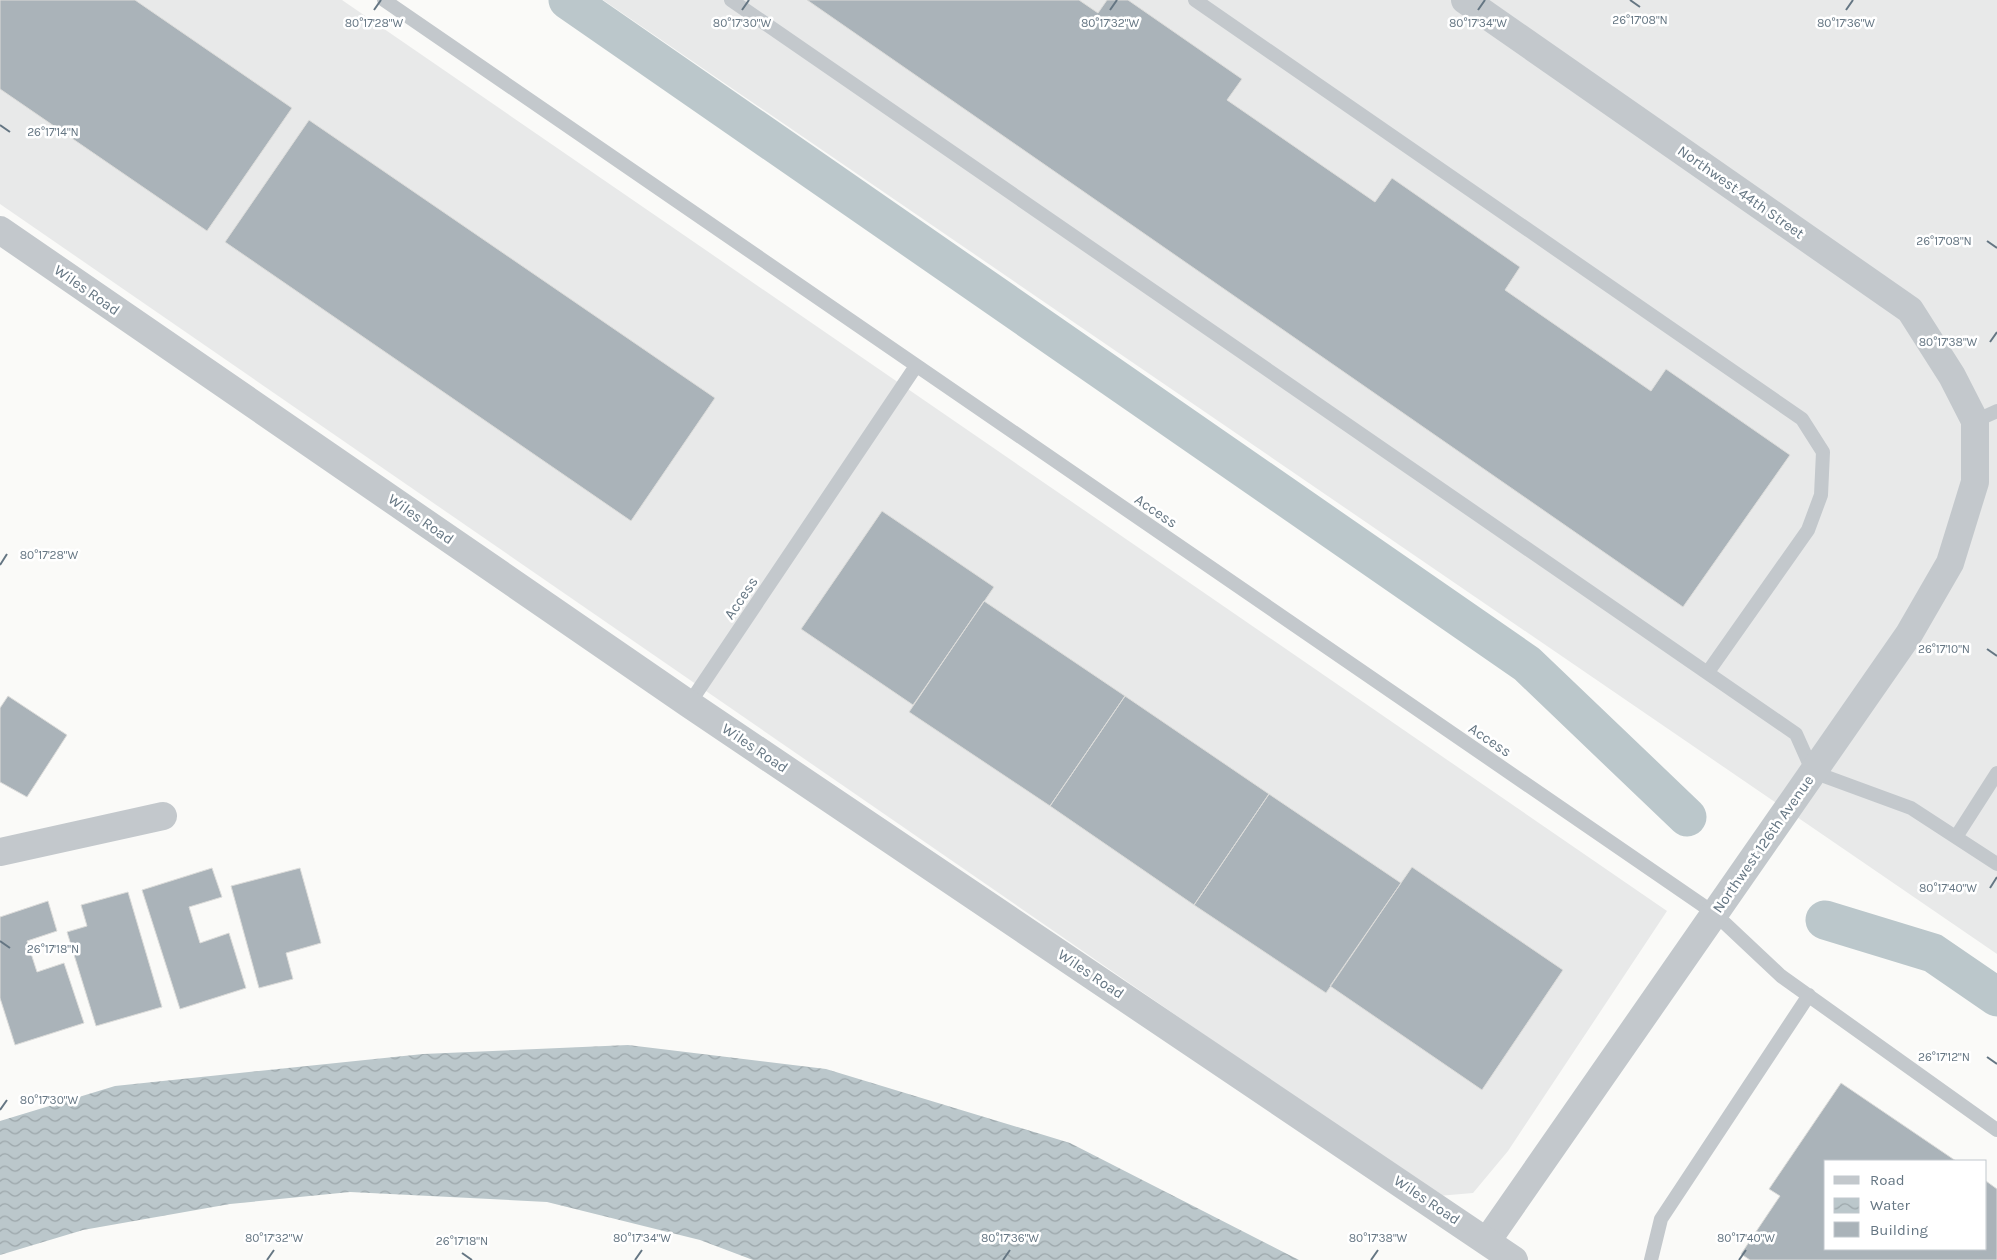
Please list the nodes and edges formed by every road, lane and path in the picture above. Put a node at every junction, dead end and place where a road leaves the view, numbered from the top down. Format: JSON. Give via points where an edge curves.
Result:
{"nodes":[{"id":1,"x":384,"y":0,"type":"edge"},
{"id":2,"x":731,"y":0,"type":"edge"},
{"id":3,"x":1195,"y":0,"type":"edge"},
{"id":4,"x":1465,"y":0,"type":"edge"},
{"id":5,"x":0,"y":230,"type":"edge"},
{"id":6,"x":916,"y":366,"type":"junction"},
{"id":7,"x":1986,"y":416,"type":"edge"},
{"id":8,"x":1708,"y":672,"type":"junction"},
{"id":9,"x":689,"y":704,"type":"junction"},
{"id":10,"x":1813,"y":772,"type":"junction"},
{"id":11,"x":1997,"y":773,"type":"edge"},
{"id":12,"x":163,"y":816,"type":"dead end"},
{"id":13,"x":1956,"y":837,"type":"junction"},
{"id":14,"x":0,"y":852,"type":"edge"},
{"id":15,"x":1997,"y":864,"type":"edge"},
{"id":16,"x":1714,"y":913,"type":"junction"},
{"id":17,"x":1809,"y":995,"type":"junction"},
{"id":18,"x":1997,"y":1130,"type":"edge"},
{"id":19,"x":1487,"y":1241,"type":"junction"},
{"id":20,"x":1514,"y":1260,"type":"edge"},
{"id":21,"x":1651,"y":1260,"type":"edge"}],
"edges":[{"from":1,"to":6,"type":"lane"},
{"from":2,"to":8,"type":"lane"},
{"from":3,"to":8,"type":"lane","via":[[1802,419],[1822,452],[1821,495],[1812,521]]},
{"from":4,"to":7,"type":"street","name":"Northwest 44th Street","via":[[1910,310],[1952,376]]},
{"from":5,"to":9,"type":"street","name":"Wiles Road"},
{"from":6,"to":9,"type":"lane","name":"Access"},
{"from":6,"to":16,"type":"lane","name":"Access"},
{"from":7,"to":10,"type":"street","name":"Northwest 126th Avenue","via":[[1975,482],[1950,563],[1909,634]]},
{"from":8,"to":10,"type":"lane","via":[[1796,734]]},
{"from":9,"to":19,"type":"street","name":"Wiles Road"},
{"from":10,"to":13,"type":"lane","via":[[1911,808]]},
{"from":10,"to":16,"type":"street","name":"Northwest 126th Avenue"},
{"from":11,"to":13,"type":"lane"},
{"from":12,"to":14,"type":"street"},
{"from":13,"to":15,"type":"lane"},
{"from":16,"to":17,"type":"lane","name":"Access","via":[[1781,976]]},
{"from":16,"to":19,"type":"street","name":"Northwest 126th Avenue"},
{"from":17,"to":18,"type":"lane","name":"Access"},
{"from":17,"to":21,"type":"lane","via":[[1661,1219]]},
{"from":19,"to":20,"type":"street","name":"Wiles Road"}]}
